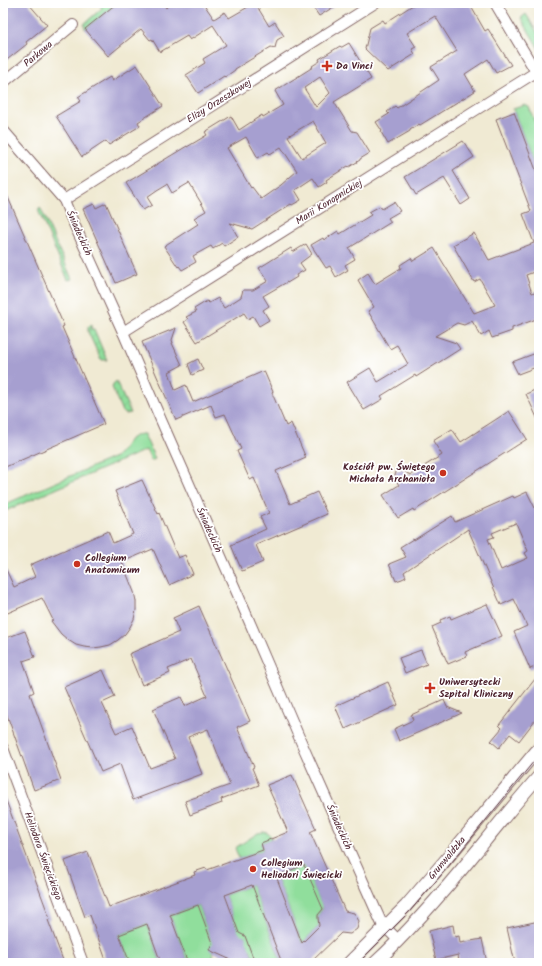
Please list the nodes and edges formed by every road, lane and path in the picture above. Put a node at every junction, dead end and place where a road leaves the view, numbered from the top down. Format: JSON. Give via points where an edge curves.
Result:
{"nodes":[{"id":1,"x":375,"y":3,"type":"edge"},
{"id":2,"x":495,"y":3,"type":"edge"},
{"id":3,"x":73,"y":25,"type":"dead end"},
{"id":4,"x":538,"y":75,"type":"edge"},
{"id":5,"x":3,"y":83,"type":"edge"},
{"id":6,"x":3,"y":130,"type":"edge"},
{"id":7,"x":64,"y":200,"type":"junction"},
{"id":8,"x":123,"y":332,"type":"junction"},
{"id":9,"x":3,"y":748,"type":"edge"},
{"id":10,"x":539,"y":748,"type":"edge"},
{"id":11,"x":539,"y":776,"type":"edge"},
{"id":12,"x":385,"y":928,"type":"junction"},
{"id":13,"x":398,"y":940,"type":"junction"},
{"id":14,"x":83,"y":963,"type":"edge"},
{"id":15,"x":349,"y":963,"type":"edge"},
{"id":16,"x":375,"y":963,"type":"edge"}],
"edges":[{"from":1,"to":7,"type":"street","name":"Elizy Orzeszkowej"},
{"from":2,"to":4,"type":"street"},
{"from":3,"to":5,"type":"street","name":"Parkowa"},
{"from":4,"to":8,"type":"street","name":"Marii Konopnickiej"},
{"from":6,"to":7,"type":"street","name":"Śniadeckich"},
{"from":7,"to":8,"type":"street","name":"Śniadeckich"},
{"from":8,"to":12,"type":"street","name":"Śniadeckich","via":[[308,758]]},
{"from":9,"to":14,"type":"street","name":"Heliodora Święcickiego"},
{"from":10,"to":12,"type":"street","name":"Grunwaldzka"},
{"from":11,"to":13,"type":"street","name":"Grunwaldzka","via":[[448,885]]},
{"from":12,"to":13,"type":"street","name":"Śniadeckich"},
{"from":12,"to":15,"type":"street","name":"Grunwaldzka"},
{"from":13,"to":16,"type":"street","name":"Grunwaldzka"}]}
